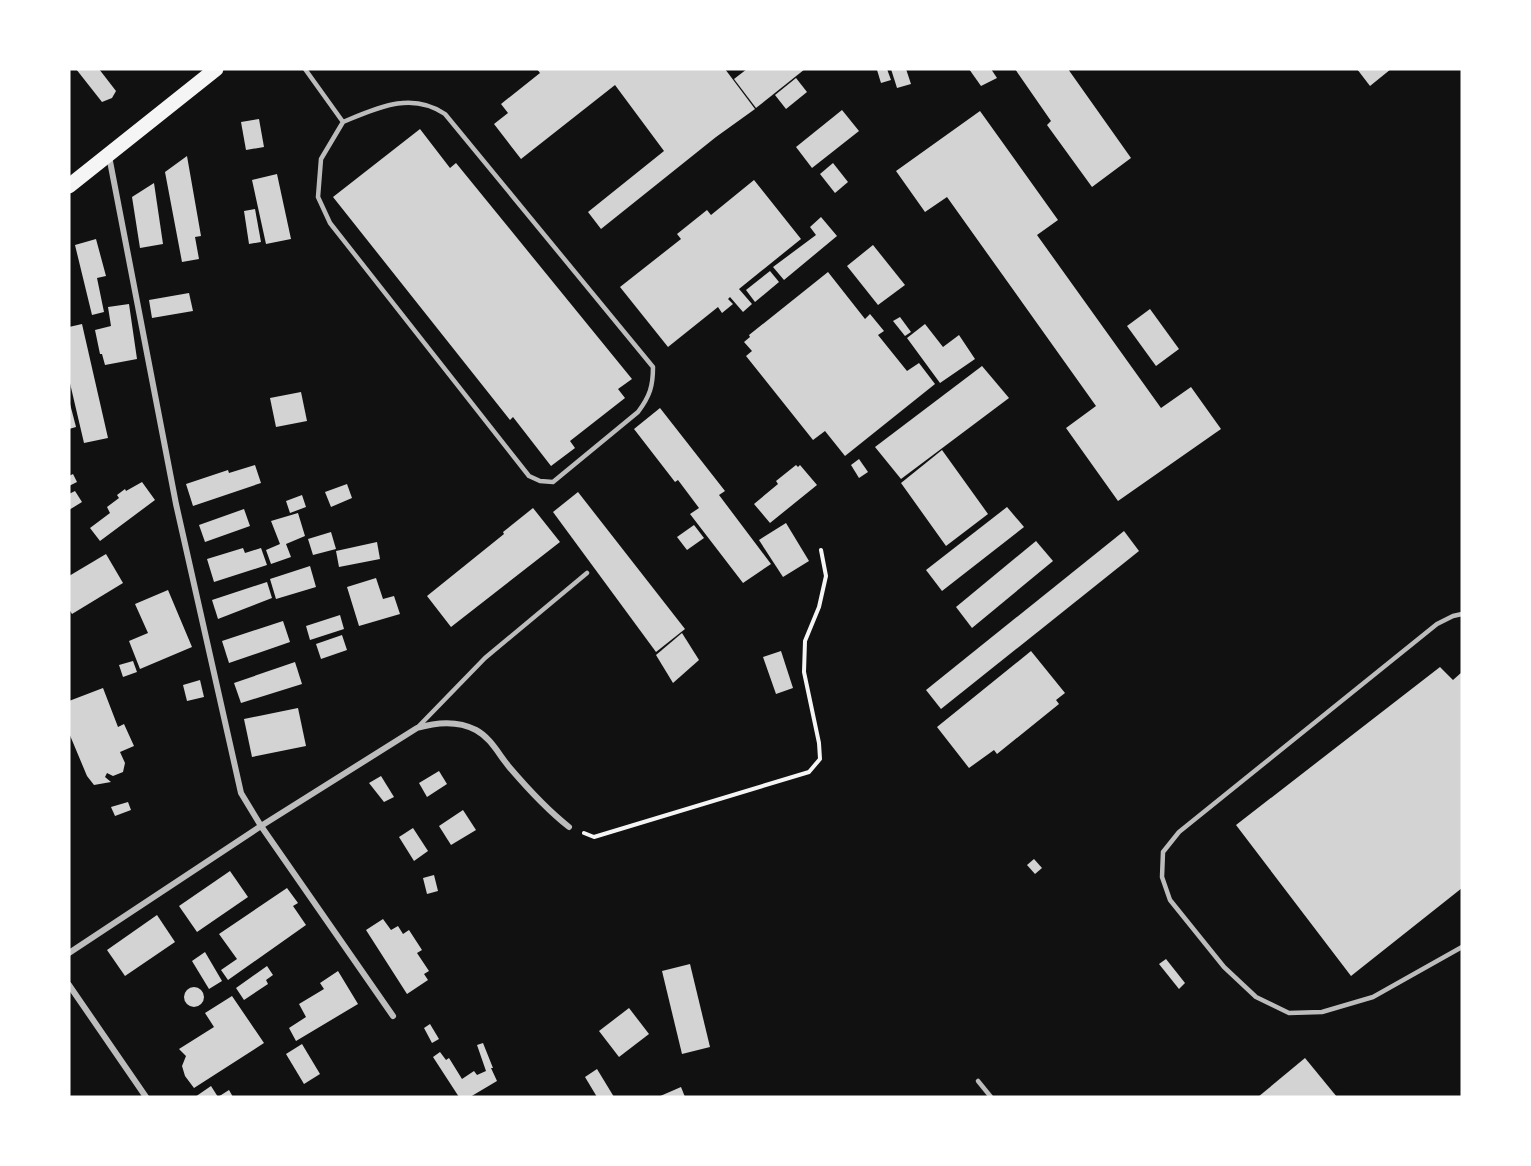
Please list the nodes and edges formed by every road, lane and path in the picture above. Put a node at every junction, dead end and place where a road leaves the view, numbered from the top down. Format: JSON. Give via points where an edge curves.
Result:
{"nodes":[{"id":1,"x":216,"y":69,"type":"edge"},
{"id":2,"x":305,"y":69,"type":"edge"},
{"id":3,"x":343,"y":123,"type":"junction"},
{"id":4,"x":109,"y":154,"type":"junction"},
{"id":5,"x":69,"y":186,"type":"edge"},
{"id":6,"x":821,"y":550,"type":"dead end"},
{"id":7,"x":587,"y":573,"type":"dead end"},
{"id":8,"x":1462,"y":615,"type":"edge"},
{"id":9,"x":417,"y":728,"type":"junction"},
{"id":10,"x":261,"y":826,"type":"junction"},
{"id":11,"x":569,"y":827,"type":"joint"},
{"id":12,"x":1462,"y":947,"type":"edge"},
{"id":13,"x":69,"y":953,"type":"edge"},
{"id":14,"x":69,"y":986,"type":"edge"},
{"id":15,"x":393,"y":1016,"type":"dead end"},
{"id":16,"x":978,"y":1081,"type":"dead end"},
{"id":17,"x":146,"y":1097,"type":"edge"},
{"id":18,"x":991,"y":1097,"type":"edge"}],
"edges":[{"from":1,"to":4,"type":"main road"},
{"from":2,"to":3,"type":"lane"},
{"from":3,"to":3,"type":"lane","via":[[321,159],[318,197],[330,224],[529,476],[553,482],[638,411],[649,397],[653,366],[445,114],[417,102],[381,106]]},
{"from":4,"to":5,"type":"main road"},
{"from":4,"to":10,"type":"street","via":[[176,504],[236,771],[241,793]]},
{"from":6,"to":11,"type":"path","via":[[826,576],[805,641],[804,672],[820,759],[809,772],[594,837]]},
{"from":7,"to":9,"type":"lane","via":[[485,658]]},
{"from":8,"to":12,"type":"lane","via":[[1437,624],[1179,832],[1163,852],[1162,877],[1170,900],[1224,967],[1256,997],[1289,1013],[1322,1012],[1373,997]]},
{"from":9,"to":10,"type":"street"},
{"from":9,"to":11,"type":"street","via":[[435,722],[457,723],[476,730],[490,741],[537,800]]},
{"from":10,"to":13,"type":"street"},
{"from":10,"to":15,"type":"street"},
{"from":14,"to":17,"type":"street"},
{"from":16,"to":18,"type":"lane"}]}
